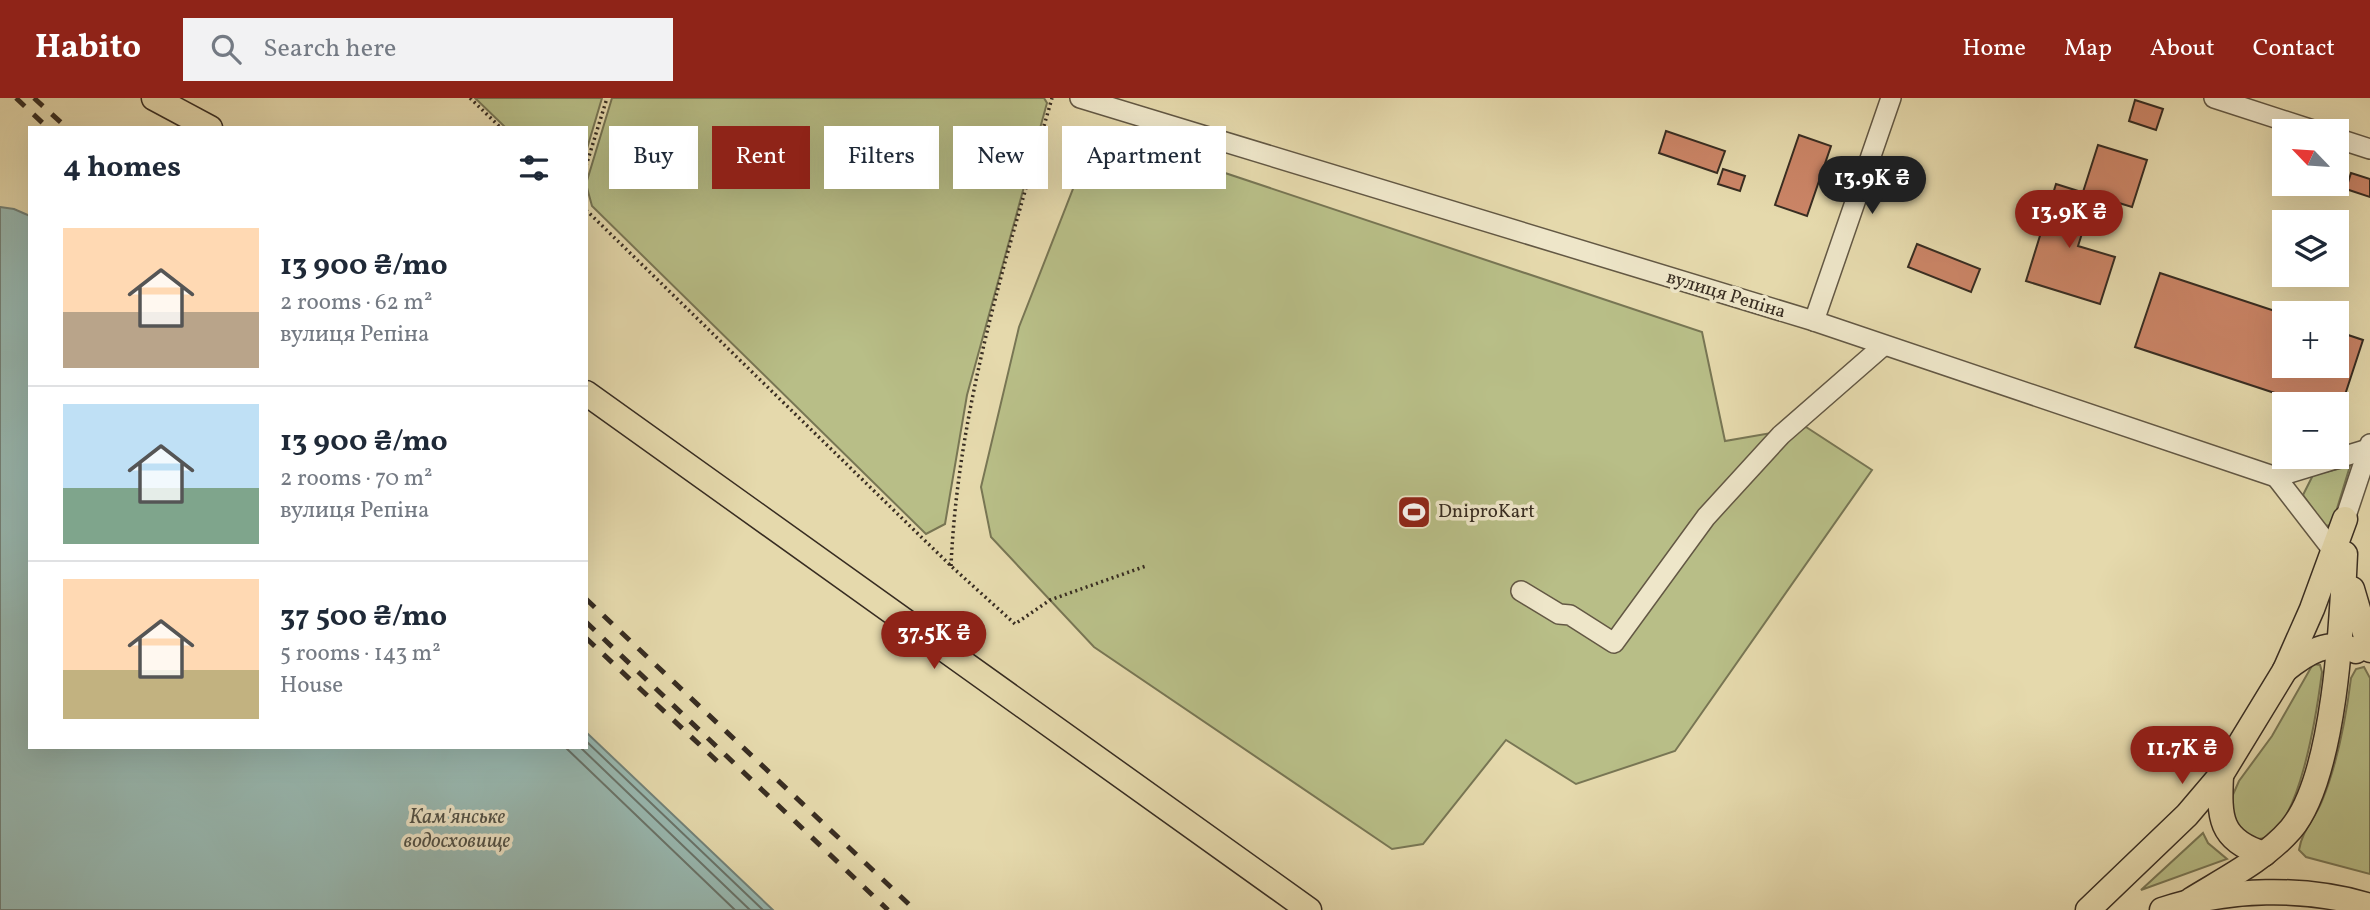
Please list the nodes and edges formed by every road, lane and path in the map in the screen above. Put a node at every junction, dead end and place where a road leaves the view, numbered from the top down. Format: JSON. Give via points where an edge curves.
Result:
{"nodes":[{"id":1,"x":156,"y":98,"type":"edge"},
{"id":2,"x":470,"y":98,"type":"edge"},
{"id":3,"x":607,"y":98,"type":"edge"},
{"id":4,"x":1052,"y":98,"type":"edge"},
{"id":5,"x":1080,"y":98,"type":"edge"},
{"id":6,"x":1891,"y":98,"type":"edge"},
{"id":7,"x":2214,"y":98,"type":"edge"},
{"id":8,"x":2279,"y":119,"type":"edge"},
{"id":9,"x":205,"y":126,"type":"edge"},
{"id":10,"x":499,"y":126,"type":"edge"},
{"id":11,"x":2349,"y":142,"type":"edge"},
{"id":12,"x":2370,"y":149,"type":"edge"},
{"id":13,"x":588,"y":160,"type":"edge"},
{"id":14,"x":588,"y":212,"type":"edge"},
{"id":15,"x":1814,"y":321,"type":"junction"},
{"id":16,"x":1883,"y":346,"type":"junction"},
{"id":17,"x":588,"y":394,"type":"edge"},
{"id":18,"x":2369,"y":447,"type":"edge"},
{"id":19,"x":2276,"y":477,"type":"junction"},
{"id":20,"x":2345,"y":519,"type":"joint"},
{"id":21,"x":2339,"y":553,"type":"junction"},
{"id":22,"x":951,"y":566,"type":"junction"},
{"id":23,"x":1146,"y":566,"type":"dead end"},
{"id":24,"x":1521,"y":591,"type":"dead end"},
{"id":25,"x":2341,"y":646,"type":"junction"},
{"id":26,"x":2370,"y":650,"type":"edge"},
{"id":27,"x":2370,"y":663,"type":"edge"},
{"id":28,"x":2285,"y":670,"type":"junction"},
{"id":29,"x":2221,"y":775,"type":"junction"},
{"id":30,"x":2264,"y":854,"type":"junction"},
{"id":31,"x":2191,"y":900,"type":"junction"},
{"id":32,"x":2370,"y":906,"type":"edge"},
{"id":33,"x":1309,"y":910,"type":"edge"},
{"id":34,"x":2088,"y":910,"type":"edge"},
{"id":35,"x":2162,"y":910,"type":"edge"}],
"edges":[{"from":1,"to":9,"type":"main road"},
{"from":2,"to":10,"type":"path"},
{"from":3,"to":13,"type":"path"},
{"from":4,"to":22,"type":"path","via":[[971,395],[954,502]]},
{"from":5,"to":15,"type":"street","name":"вулиця Репіна"},
{"from":6,"to":15,"type":"street"},
{"from":7,"to":8,"type":"street"},
{"from":11,"to":12,"type":"street"},
{"from":14,"to":22,"type":"path"},
{"from":15,"to":16,"type":"street","name":"вулиця Репіна"},
{"from":16,"to":19,"type":"street","name":"вулиця Репіна"},
{"from":16,"to":24,"type":"street","via":[[1781,435],[1716,507],[1614,643],[1570,614],[1559,614]]},
{"from":17,"to":33,"type":"main road"},
{"from":18,"to":19,"type":"street"},
{"from":18,"to":20,"type":"street"},
{"from":19,"to":21,"type":"street"},
{"from":20,"to":21,"type":"main road"},
{"from":21,"to":25,"type":"main road"},
{"from":21,"to":26,"type":"main road"},
{"from":21,"to":28,"type":"main road"},
{"from":22,"to":23,"type":"path","via":[[1015,624],[1050,600]]},
{"from":25,"to":27,"type":"main road","via":[[2360,653]]},
{"from":25,"to":28,"type":"main road","via":[[2315,650]]},
{"from":25,"to":30,"type":"main road","via":[[2326,736],[2304,808],[2292,828]]},
{"from":28,"to":29,"type":"main road"},
{"from":29,"to":30,"type":"main road","via":[[2220,808],[2227,832],[2240,844]]},
{"from":29,"to":34,"type":"main road","via":[[2187,815]]},
{"from":30,"to":31,"type":"main road"},
{"from":31,"to":32,"type":"main road","via":[[2259,892],[2307,893]]},
{"from":31,"to":35,"type":"main road"}]}
